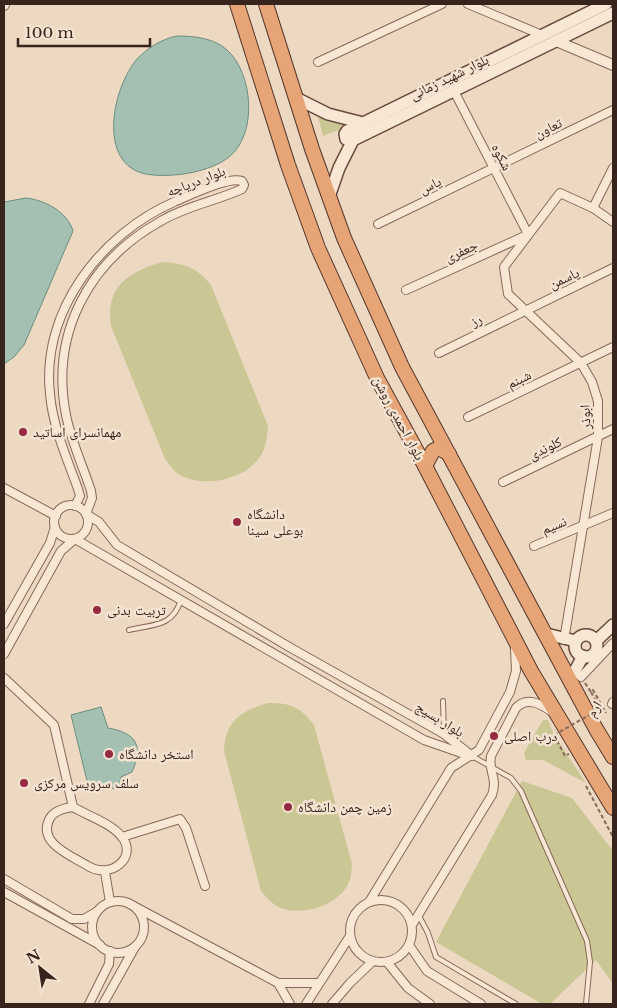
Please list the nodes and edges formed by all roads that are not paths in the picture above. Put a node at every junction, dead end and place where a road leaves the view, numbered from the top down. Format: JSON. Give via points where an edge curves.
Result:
{"nodes":[{"id":1,"x":237,"y":4,"type":"edge"},
{"id":2,"x":266,"y":4,"type":"edge"},
{"id":3,"x":442,"y":4,"type":"edge"},
{"id":4,"x":468,"y":4,"type":"edge"},
{"id":5,"x":606,"y":4,"type":"edge"},
{"id":6,"x":613,"y":13,"type":"edge"},
{"id":7,"x":542,"y":35,"type":"junction"},
{"id":8,"x":556,"y":41,"type":"junction"},
{"id":9,"x":318,"y":62,"type":"dead end"},
{"id":10,"x":613,"y":65,"type":"edge"},
{"id":11,"x":454,"y":91,"type":"junction"},
{"id":12,"x":296,"y":98,"type":"junction"},
{"id":13,"x":613,"y":110,"type":"edge"},
{"id":14,"x":362,"y":124,"type":"junction"},
{"id":15,"x":353,"y":140,"type":"junction"},
{"id":16,"x":494,"y":168,"type":"junction"},
{"id":17,"x":613,"y":168,"type":"edge"},
{"id":18,"x":329,"y":197,"type":"junction"},
{"id":19,"x":593,"y":208,"type":"junction"},
{"id":20,"x":613,"y":222,"type":"edge"},
{"id":21,"x":378,"y":224,"type":"dead end"},
{"id":22,"x":528,"y":234,"type":"junction"},
{"id":23,"x":613,"y":268,"type":"edge"},
{"id":24,"x":406,"y":290,"type":"dead end"},
{"id":25,"x":525,"y":310,"type":"junction"},
{"id":26,"x":613,"y":347,"type":"edge"},
{"id":27,"x":439,"y":353,"type":"dead end"},
{"id":28,"x":581,"y":363,"type":"junction"},
{"id":29,"x":468,"y":417,"type":"dead end"},
{"id":30,"x":613,"y":429,"type":"edge"},
{"id":31,"x":598,"y":437,"type":"junction"},
{"id":32,"x":450,"y":454,"type":"junction"},
{"id":33,"x":425,"y":466,"type":"junction"},
{"id":34,"x":503,"y":482,"type":"dead end"},
{"id":35,"x":4,"y":488,"type":"edge"},
{"id":36,"x":74,"y":506,"type":"junction"},
{"id":37,"x":613,"y":513,"type":"edge"},
{"id":38,"x":86,"y":514,"type":"junction"},
{"id":39,"x":56,"y":516,"type":"junction"},
{"id":40,"x":584,"y":526,"type":"junction"},
{"id":41,"x":55,"y":527,"type":"junction"},
{"id":42,"x":75,"y":539,"type":"junction"},
{"id":43,"x":534,"y":546,"type":"dead end"},
{"id":44,"x":181,"y":600,"type":"junction"},
{"id":45,"x":4,"y":624,"type":"edge"},
{"id":46,"x":508,"y":628,"type":"junction"},
{"id":47,"x":129,"y":630,"type":"dead end"},
{"id":48,"x":611,"y":630,"type":"edge"},
{"id":49,"x":546,"y":634,"type":"junction"},
{"id":50,"x":564,"y":640,"type":"junction"},
{"id":51,"x":576,"y":641,"type":"junction"},
{"id":52,"x":596,"y":641,"type":"junction"},
{"id":53,"x":613,"y":643,"type":"edge"},
{"id":54,"x":4,"y":654,"type":"edge"},
{"id":55,"x":583,"y":656,"type":"junction"},
{"id":56,"x":4,"y":678,"type":"edge"},
{"id":57,"x":576,"y":678,"type":"junction"},
{"id":58,"x":443,"y":700,"type":"dead end"},
{"id":59,"x":557,"y":716,"type":"junction"},
{"id":60,"x":444,"y":734,"type":"junction"},
{"id":61,"x":472,"y":756,"type":"junction"},
{"id":62,"x":613,"y":756,"type":"edge"},
{"id":63,"x":491,"y":767,"type":"junction"},
{"id":64,"x":73,"y":807,"type":"junction"},
{"id":65,"x":613,"y":808,"type":"edge"},
{"id":66,"x":122,"y":837,"type":"junction"},
{"id":67,"x":105,"y":872,"type":"junction"},
{"id":68,"x":4,"y":879,"type":"edge"},
{"id":69,"x":205,"y":886,"type":"dead end"},
{"id":70,"x":4,"y":892,"type":"edge"},
{"id":71,"x":110,"y":902,"type":"junction"},
{"id":72,"x":369,"y":902,"type":"junction"},
{"id":73,"x":128,"y":903,"type":"junction"},
{"id":74,"x":96,"y":912,"type":"junction"},
{"id":75,"x":418,"y":915,"type":"junction"},
{"id":76,"x":412,"y":925,"type":"junction"},
{"id":77,"x":350,"y":936,"type":"junction"},
{"id":78,"x":100,"y":945,"type":"junction"},
{"id":79,"x":136,"y":945,"type":"junction"},
{"id":80,"x":409,"y":945,"type":"junction"},
{"id":81,"x":110,"y":951,"type":"junction"},
{"id":82,"x":374,"y":961,"type":"junction"},
{"id":83,"x":387,"y":962,"type":"junction"},
{"id":84,"x":278,"y":983,"type":"junction"},
{"id":85,"x":318,"y":983,"type":"junction"},
{"id":86,"x":89,"y":1004,"type":"edge"},
{"id":87,"x":103,"y":1004,"type":"edge"},
{"id":88,"x":290,"y":1004,"type":"edge"},
{"id":89,"x":306,"y":1004,"type":"edge"},
{"id":90,"x":332,"y":1004,"type":"edge"},
{"id":91,"x":430,"y":1004,"type":"edge"},
{"id":92,"x":481,"y":1004,"type":"edge"},
{"id":93,"x":516,"y":1004,"type":"edge"},
{"id":94,"x":586,"y":1004,"type":"edge"}],
"edges":[{"from":1,"to":33,"type":"highway","name":"بلوار احمدی روشن","via":[[318,248],[377,378]]},
{"from":2,"to":12,"type":"highway","name":"بلوار احمدی روشن"},
{"from":3,"to":9,"type":"street"},
{"from":4,"to":7,"type":"street"},
{"from":5,"to":7,"type":"main road","name":"بلوار شهید زمانی"},
{"from":6,"to":8,"type":"main road","name":"بلوار شهید زمانی"},
{"from":7,"to":14,"type":"main road","name":"بلوار شهید زمانی"},
{"from":8,"to":10,"type":"street"},
{"from":8,"to":11,"type":"main road","name":"بلوار شهید زمانی"},
{"from":11,"to":15,"type":"main road","name":"بلوار شهید زمانی"},
{"from":11,"to":16,"type":"street","name":"شکوه"},
{"from":12,"to":14,"type":"main road","via":[[328,114]]},
{"from":12,"to":18,"type":"highway","name":"بلوار احمدی روشن"},
{"from":13,"to":16,"type":"street","name":"تعاون"},
{"from":14,"to":15,"type":"main road","name":"بلوار شهید زمانی","via":[[345,134],[346,139]]},
{"from":15,"to":18,"type":"main road"},
{"from":16,"to":21,"type":"street","name":"یاس"},
{"from":16,"to":22,"type":"street","name":"شکوه"},
{"from":17,"to":19,"type":"street"},
{"from":18,"to":32,"type":"highway","name":"بلوار احمدی روشن","via":[[402,367]]},
{"from":19,"to":20,"type":"street"},
{"from":19,"to":22,"type":"street","name":"ابوذر","via":[[560,193]]},
{"from":22,"to":24,"type":"street","name":"جعفری"},
{"from":22,"to":25,"type":"street","name":"ابوذر","via":[[504,267],[508,294]]},
{"from":23,"to":25,"type":"street","name":"یاسمن"},
{"from":25,"to":27,"type":"street","name":"رز"},
{"from":25,"to":28,"type":"street","name":"ابوذر"},
{"from":26,"to":28,"type":"street","name":"شبنم"},
{"from":28,"to":29,"type":"street","name":"شبنم"},
{"from":28,"to":31,"type":"street","name":"ابوذر","via":[[598,401]]},
{"from":30,"to":31,"type":"street","name":"کلوندی"},
{"from":31,"to":34,"type":"street","name":"کلوندی"},
{"from":31,"to":40,"type":"street","name":"ابوذر"},
{"from":32,"to":33,"type":"highway","via":[[439,448],[433,451]]},
{"from":32,"to":49,"type":"highway","name":"بلوار احمدی روشن"},
{"from":33,"to":46,"type":"highway","name":"بلوار احمدی روشن"},
{"from":35,"to":39,"type":"street"},
{"from":36,"to":38,"type":"street"},
{"from":36,"to":38,"type":"street","name":"بلوار دریاچه","via":[[80,496],[57,432],[49,384],[53,345],[68,302],[100,254],[132,226],[186,196],[227,182],[242,181],[242,189],[163,220],[126,244],[98,273],[78,305],[65,344],[62,382],[69,429],[91,491]]},
{"from":36,"to":39,"type":"street","via":[[63,507]]},
{"from":37,"to":40,"type":"street","name":"نسیم"},
{"from":38,"to":42,"type":"street","via":[[87,529]]},
{"from":38,"to":60,"type":"street","name":"بلوار بسیج","via":[[99,522],[117,545],[290,648]]},
{"from":39,"to":41,"type":"street"},
{"from":40,"to":43,"type":"street","name":"نسیم"},
{"from":40,"to":50,"type":"street","name":"ابوذر"},
{"from":41,"to":42,"type":"street","via":[[65,538]]},
{"from":41,"to":45,"type":"street","via":[[50,543]]},
{"from":42,"to":44,"type":"street","name":"بلوار بسیج"},
{"from":42,"to":54,"type":"street","via":[[61,551]]},
{"from":44,"to":47,"type":"lane","via":[[177,612],[169,620]]},
{"from":44,"to":61,"type":"street","name":"بلوار بسیج","via":[[424,740]]},
{"from":46,"to":59,"type":"highway","name":"بلوار احمدی روشن"},
{"from":46,"to":61,"type":"street","via":[[516,655],[515,680],[487,736]]},
{"from":48,"to":52,"type":"main road"},
{"from":49,"to":50,"type":"main road"},
{"from":49,"to":57,"type":"highway","name":"بلوار احمدی روشن"},
{"from":50,"to":51,"type":"main road"},
{"from":51,"to":52,"type":"main road","via":[[584,635]]},
{"from":51,"to":55,"type":"main road","via":[[576,650]]},
{"from":52,"to":55,"type":"main road","via":[[596,651],[588,657]]},
{"from":53,"to":57,"type":"street"},
{"from":55,"to":57,"type":"main road"},
{"from":56,"to":64,"type":"street","via":[[54,725]]},
{"from":57,"to":62,"type":"highway","name":"بلوار احمدی روشن"},
{"from":58,"to":60,"type":"lane"},
{"from":59,"to":63,"type":"street","via":[[536,703],[518,705],[491,756]]},
{"from":59,"to":65,"type":"highway","name":"بلوار احمدی روشن"},
{"from":60,"to":61,"type":"street","name":"بلوار بسیج"},
{"from":61,"to":63,"type":"lane"},
{"from":61,"to":72,"type":"street","via":[[451,768]]},
{"from":63,"to":75,"type":"street","via":[[496,783],[492,795]]},
{"from":63,"to":94,"type":"lane","via":[[511,778],[518,786],[587,941],[590,962]]},
{"from":64,"to":66,"type":"street"},
{"from":64,"to":67,"type":"street","via":[[59,809],[51,816],[47,825],[50,840],[96,871]]},
{"from":66,"to":67,"type":"street","via":[[126,849],[122,862]]},
{"from":66,"to":69,"type":"street","via":[[180,819]]},
{"from":67,"to":71,"type":"street"},
{"from":68,"to":74,"type":"street","via":[[72,919],[84,919]]},
{"from":70,"to":78,"type":"street"},
{"from":71,"to":73,"type":"street"},
{"from":71,"to":74,"type":"street"},
{"from":72,"to":76,"type":"street","via":[[384,900],[399,905]]},
{"from":72,"to":77,"type":"street","via":[[355,914]]},
{"from":73,"to":79,"type":"street","via":[[140,914],[143,922],[141,938]]},
{"from":73,"to":84,"type":"street"},
{"from":74,"to":78,"type":"street","via":[[92,929]]},
{"from":75,"to":76,"type":"street"},
{"from":75,"to":93,"type":"lane","via":[[428,933],[432,952],[439,960]]},
{"from":76,"to":80,"type":"street"},
{"from":77,"to":82,"type":"street","via":[[361,955]]},
{"from":77,"to":85,"type":"street"},
{"from":78,"to":81,"type":"street"},
{"from":79,"to":81,"type":"street","via":[[124,952]]},
{"from":79,"to":87,"type":"street"},
{"from":80,"to":83,"type":"street"},
{"from":80,"to":92,"type":"street","via":[[426,971]]},
{"from":81,"to":86,"type":"street","via":[[109,964]]},
{"from":82,"to":83,"type":"street"},
{"from":82,"to":90,"type":"street","via":[[346,986]]},
{"from":83,"to":91,"type":"street","via":[[408,988]]},
{"from":84,"to":85,"type":"street"},
{"from":84,"to":88,"type":"street"},
{"from":85,"to":89,"type":"street"}]}
